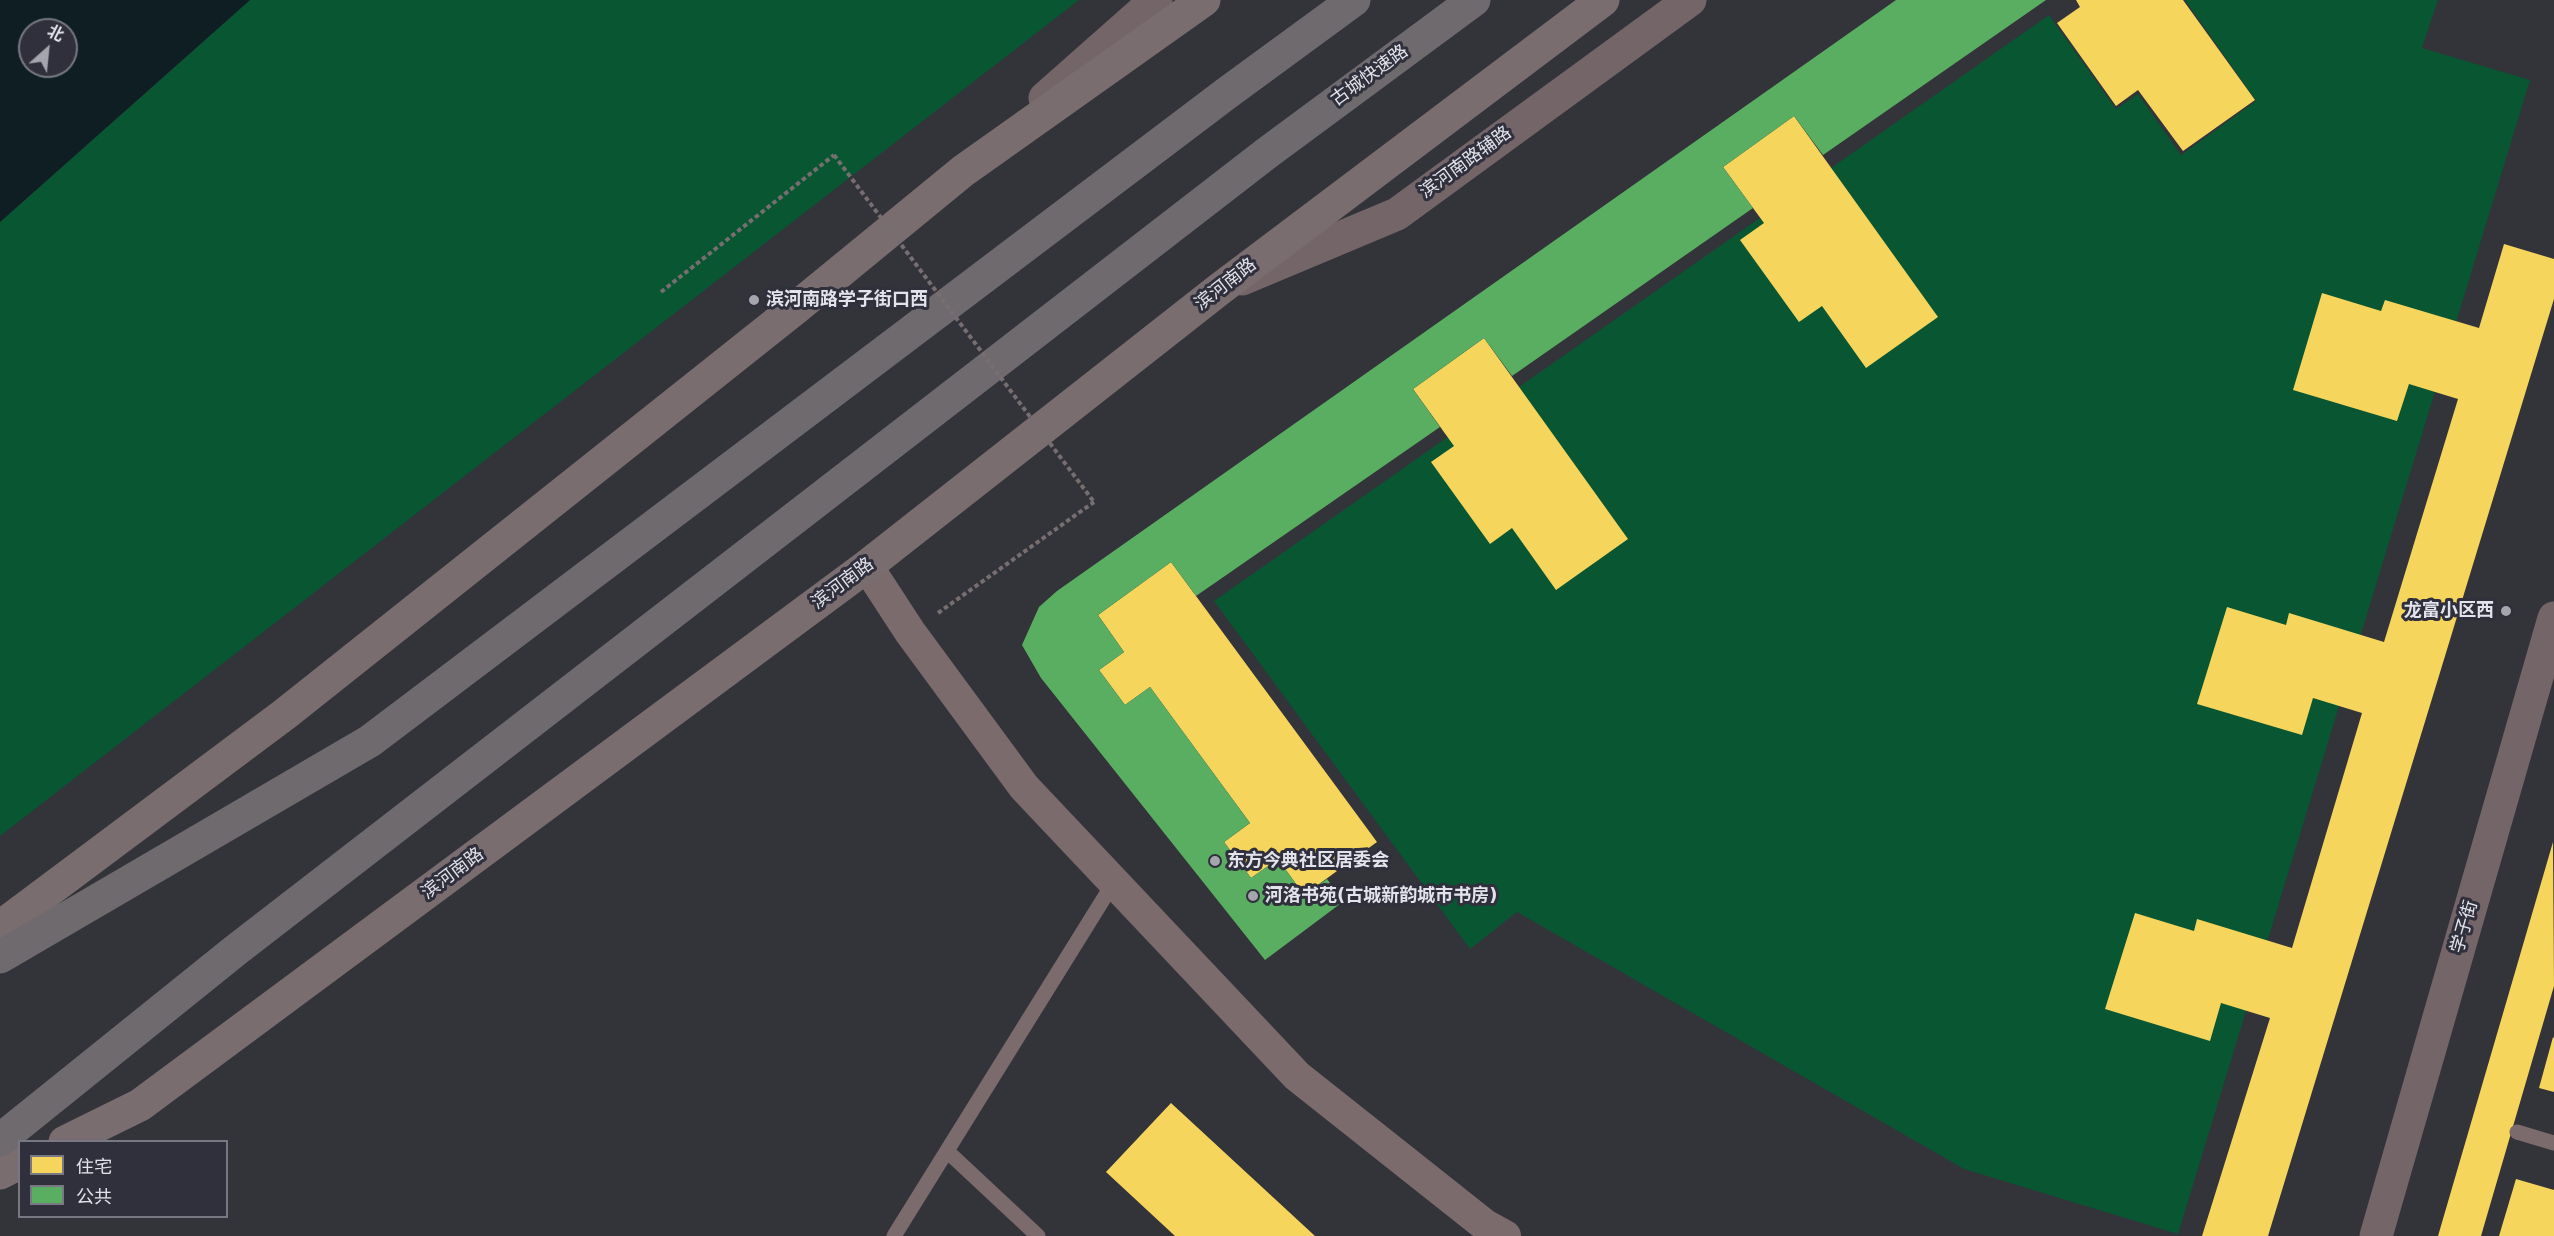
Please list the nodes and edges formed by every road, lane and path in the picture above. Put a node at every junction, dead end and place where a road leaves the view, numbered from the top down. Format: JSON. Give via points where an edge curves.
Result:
{"nodes":[{"id":1,"x":1156,"y":0,"type":"edge"},
{"id":2,"x":1204,"y":0,"type":"edge"},
{"id":3,"x":1354,"y":0,"type":"edge"},
{"id":4,"x":1474,"y":0,"type":"edge"},
{"id":5,"x":1603,"y":0,"type":"edge"},
{"id":6,"x":1690,"y":0,"type":"edge"},
{"id":7,"x":963,"y":171,"type":"junction"},
{"id":8,"x":1221,"y":288,"type":"junction"},
{"id":9,"x":661,"y":292,"type":"dead end"},
{"id":10,"x":867,"y":566,"type":"junction"},
{"id":11,"x":2554,"y":618,"type":"edge"},
{"id":12,"x":910,"y":633,"type":"junction"},
{"id":13,"x":2554,"y":674,"type":"edge"},
{"id":14,"x":1114,"y":882,"type":"junction"},
{"id":15,"x":0,"y":927,"type":"edge"},
{"id":16,"x":0,"y":957,"type":"edge"},
{"id":17,"x":2517,"y":1132,"type":"dead end"},
{"id":18,"x":0,"y":1140,"type":"edge"},
{"id":19,"x":69,"y":1140,"type":"edge"},
{"id":20,"x":2554,"y":1143,"type":"edge"},
{"id":21,"x":946,"y":1151,"type":"junction"},
{"id":22,"x":18,"y":1164,"type":"edge"},
{"id":23,"x":0,"y":1173,"type":"edge"},
{"id":24,"x":894,"y":1236,"type":"edge"},
{"id":25,"x":1038,"y":1236,"type":"edge"},
{"id":26,"x":1505,"y":1236,"type":"edge"},
{"id":27,"x":2376,"y":1236,"type":"edge"},
{"id":28,"x":2392,"y":1236,"type":"edge"}],
"edges":[{"from":1,"to":7,"type":"street"},
{"from":2,"to":7,"type":"main road"},
{"from":3,"to":16,"type":"highway","via":[[370,741]]},
{"from":4,"to":18,"type":"highway","name":"古城快速路","via":[[1267,153],[236,950]]},
{"from":5,"to":8,"type":"main road","name":"滨河南路"},
{"from":6,"to":8,"type":"street","name":"滨河南路辅路","via":[[1397,214]]},
{"from":7,"to":15,"type":"main road","via":[[285,714]]},
{"from":8,"to":10,"type":"main road","name":"滨河南路"},
{"from":9,"to":12,"type":"path","bridge":true,"via":[[834,155],[1094,502]]},
{"from":10,"to":12,"type":"street"},
{"from":10,"to":19,"type":"main road","name":"滨河南路","via":[[140,1106]]},
{"from":11,"to":27,"type":"street","name":"学子街"},
{"from":12,"to":14,"type":"street","via":[[1024,787]]},
{"from":13,"to":28,"type":"street","name":"学子街"},
{"from":14,"to":21,"type":"lane"},
{"from":14,"to":26,"type":"street","via":[[1297,1076],[1485,1226]]},
{"from":17,"to":20,"type":"lane"},
{"from":21,"to":24,"type":"lane"},
{"from":21,"to":25,"type":"lane"},
{"from":22,"to":23,"type":"main road"}]}
